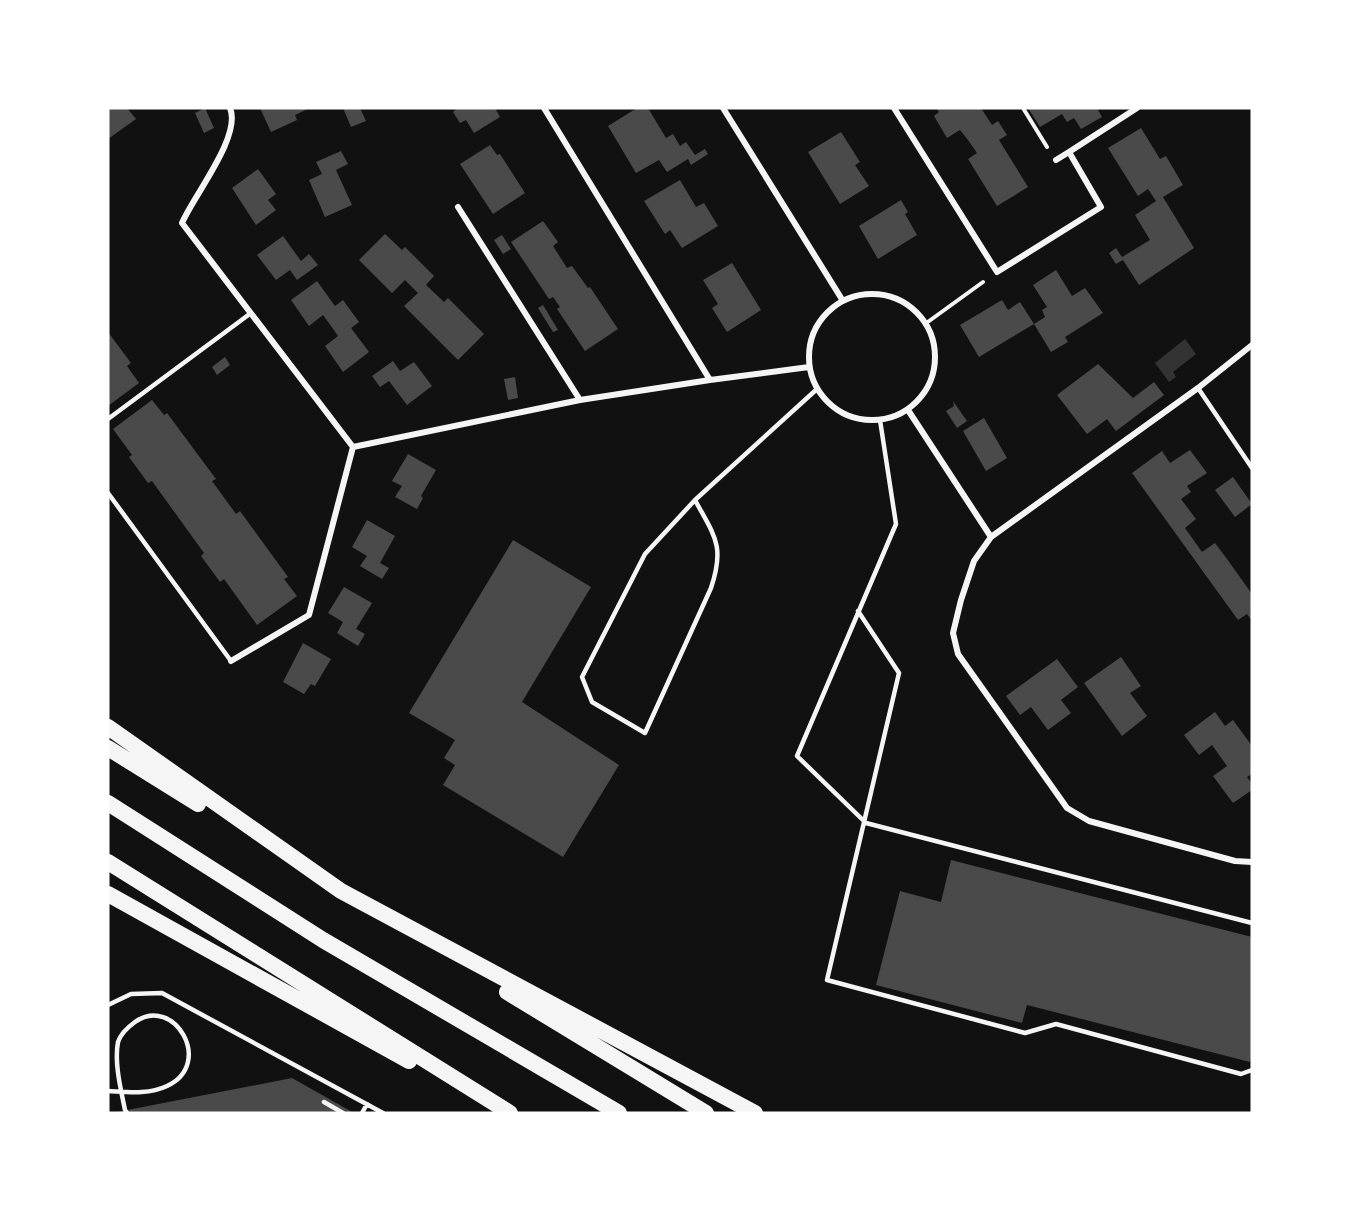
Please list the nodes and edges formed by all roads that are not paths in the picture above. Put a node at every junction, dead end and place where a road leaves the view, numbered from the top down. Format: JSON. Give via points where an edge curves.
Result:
{"nodes":[{"id":1,"x":230,"y":108,"type":"edge"},
{"id":2,"x":544,"y":108,"type":"edge"},
{"id":3,"x":723,"y":108,"type":"edge"},
{"id":4,"x":894,"y":108,"type":"edge"},
{"id":5,"x":1137,"y":108,"type":"edge"},
{"id":6,"x":1069,"y":152,"type":"junction"},
{"id":7,"x":1056,"y":160,"type":"road end"},
{"id":8,"x":458,"y":207,"type":"dead end"},
{"id":9,"x":843,"y":301,"type":"junction"},
{"id":10,"x":251,"y":313,"type":"junction"},
{"id":11,"x":1252,"y":345,"type":"edge"},
{"id":12,"x":809,"y":367,"type":"junction"},
{"id":13,"x":710,"y":380,"type":"junction"},
{"id":14,"x":1198,"y":388,"type":"junction"},
{"id":15,"x":817,"y":389,"type":"junction"},
{"id":16,"x":580,"y":400,"type":"junction"},
{"id":17,"x":908,"y":410,"type":"junction"},
{"id":18,"x":108,"y":419,"type":"edge"},
{"id":19,"x":880,"y":420,"type":"junction"},
{"id":20,"x":353,"y":447,"type":"junction"},
{"id":21,"x":1252,"y":468,"type":"edge"},
{"id":22,"x":108,"y":493,"type":"edge"},
{"id":23,"x":695,"y":500,"type":"junction"},
{"id":24,"x":991,"y":537,"type":"junction"},
{"id":25,"x":858,"y":611,"type":"junction"},
{"id":26,"x":231,"y":661,"type":"joint"},
{"id":27,"x":108,"y":727,"type":"edge"},
{"id":28,"x":108,"y":748,"type":"edge"},
{"id":29,"x":108,"y":803,"type":"edge"},
{"id":30,"x":866,"y":823,"type":"junction"},
{"id":31,"x":108,"y":862,"type":"edge"},
{"id":32,"x":1252,"y":862,"type":"edge"},
{"id":33,"x":341,"y":891,"type":"junction"},
{"id":34,"x":108,"y":894,"type":"edge"},
{"id":35,"x":1252,"y":923,"type":"edge"},
{"id":36,"x":108,"y":1005,"type":"edge"},
{"id":37,"x":1252,"y":1070,"type":"edge"},
{"id":38,"x":108,"y":1090,"type":"edge"},
{"id":39,"x":324,"y":1102,"type":"dead end"},
{"id":40,"x":367,"y":1104,"type":"junction"},
{"id":41,"x":126,"y":1112,"type":"edge"},
{"id":42,"x":343,"y":1113,"type":"edge"},
{"id":43,"x":362,"y":1113,"type":"edge"},
{"id":44,"x":383,"y":1113,"type":"edge"},
{"id":45,"x":503,"y":1113,"type":"edge"},
{"id":46,"x":510,"y":1113,"type":"edge"},
{"id":47,"x":619,"y":1113,"type":"edge"},
{"id":48,"x":706,"y":1113,"type":"edge"},
{"id":49,"x":755,"y":1113,"type":"edge"}],
"edges":[{"from":1,"to":10,"type":"street","via":[[234,118],[228,139],[182,223]]},
{"from":2,"to":13,"type":"street"},
{"from":3,"to":9,"type":"street"},
{"from":4,"to":6,"type":"street","via":[[997,272],[1101,207]]},
{"from":5,"to":6,"type":"street"},
{"from":6,"to":7,"type":"street"},
{"from":8,"to":16,"type":"street"},
{"from":9,"to":12,"type":"street","via":[[826,313],[816,329],[809,347]]},
{"from":9,"to":17,"type":"street","via":[[860,295],[897,300],[925,324],[934,346],[934,370],[925,392]]},
{"from":10,"to":18,"type":"lane"},
{"from":10,"to":20,"type":"street"},
{"from":11,"to":14,"type":"street"},
{"from":12,"to":13,"type":"street"},
{"from":12,"to":15,"type":"street"},
{"from":13,"to":16,"type":"street"},
{"from":14,"to":21,"type":"lane"},
{"from":14,"to":24,"type":"street"},
{"from":15,"to":19,"type":"street","via":[[833,408],[855,419]]},
{"from":15,"to":23,"type":"lane"},
{"from":16,"to":20,"type":"street"},
{"from":17,"to":19,"type":"street"},
{"from":17,"to":24,"type":"street"},
{"from":19,"to":25,"type":"lane","via":[[896,524]]},
{"from":20,"to":26,"type":"street","via":[[309,615]]},
{"from":22,"to":26,"type":"lane"},
{"from":23,"to":23,"type":"lane","via":[[645,554],[582,677],[592,702],[645,733],[719,564],[717,541]]},
{"from":24,"to":32,"type":"street","via":[[974,561],[961,600],[953,633],[958,654],[1067,808],[1089,821],[1235,861]]},
{"from":25,"to":30,"type":"lane","via":[[899,673]]},
{"from":25,"to":30,"type":"lane","via":[[797,756]]},
{"from":27,"to":33,"type":"highway"},
{"from":28,"to":33,"type":"highway"},
{"from":29,"to":47,"type":"highway","via":[[323,940]]},
{"from":30,"to":35,"type":"lane"},
{"from":30,"to":37,"type":"lane","via":[[827,980],[1025,1033],[1056,1024],[1242,1074]]},
{"from":31,"to":46,"type":"highway"},
{"from":33,"to":48,"type":"highway"},
{"from":33,"to":49,"type":"highway"},
{"from":34,"to":45,"type":"highway"},
{"from":36,"to":40,"type":"lane","via":[[131,994],[162,993]]},
{"from":38,"to":41,"type":"lane","via":[[139,1093],[176,1081],[185,1068],[190,1049],[184,1033],[173,1022],[160,1017],[141,1018],[126,1028],[118,1042],[119,1079]]},
{"from":39,"to":42,"type":"lane"},
{"from":40,"to":43,"type":"lane"},
{"from":40,"to":44,"type":"lane"}]}
